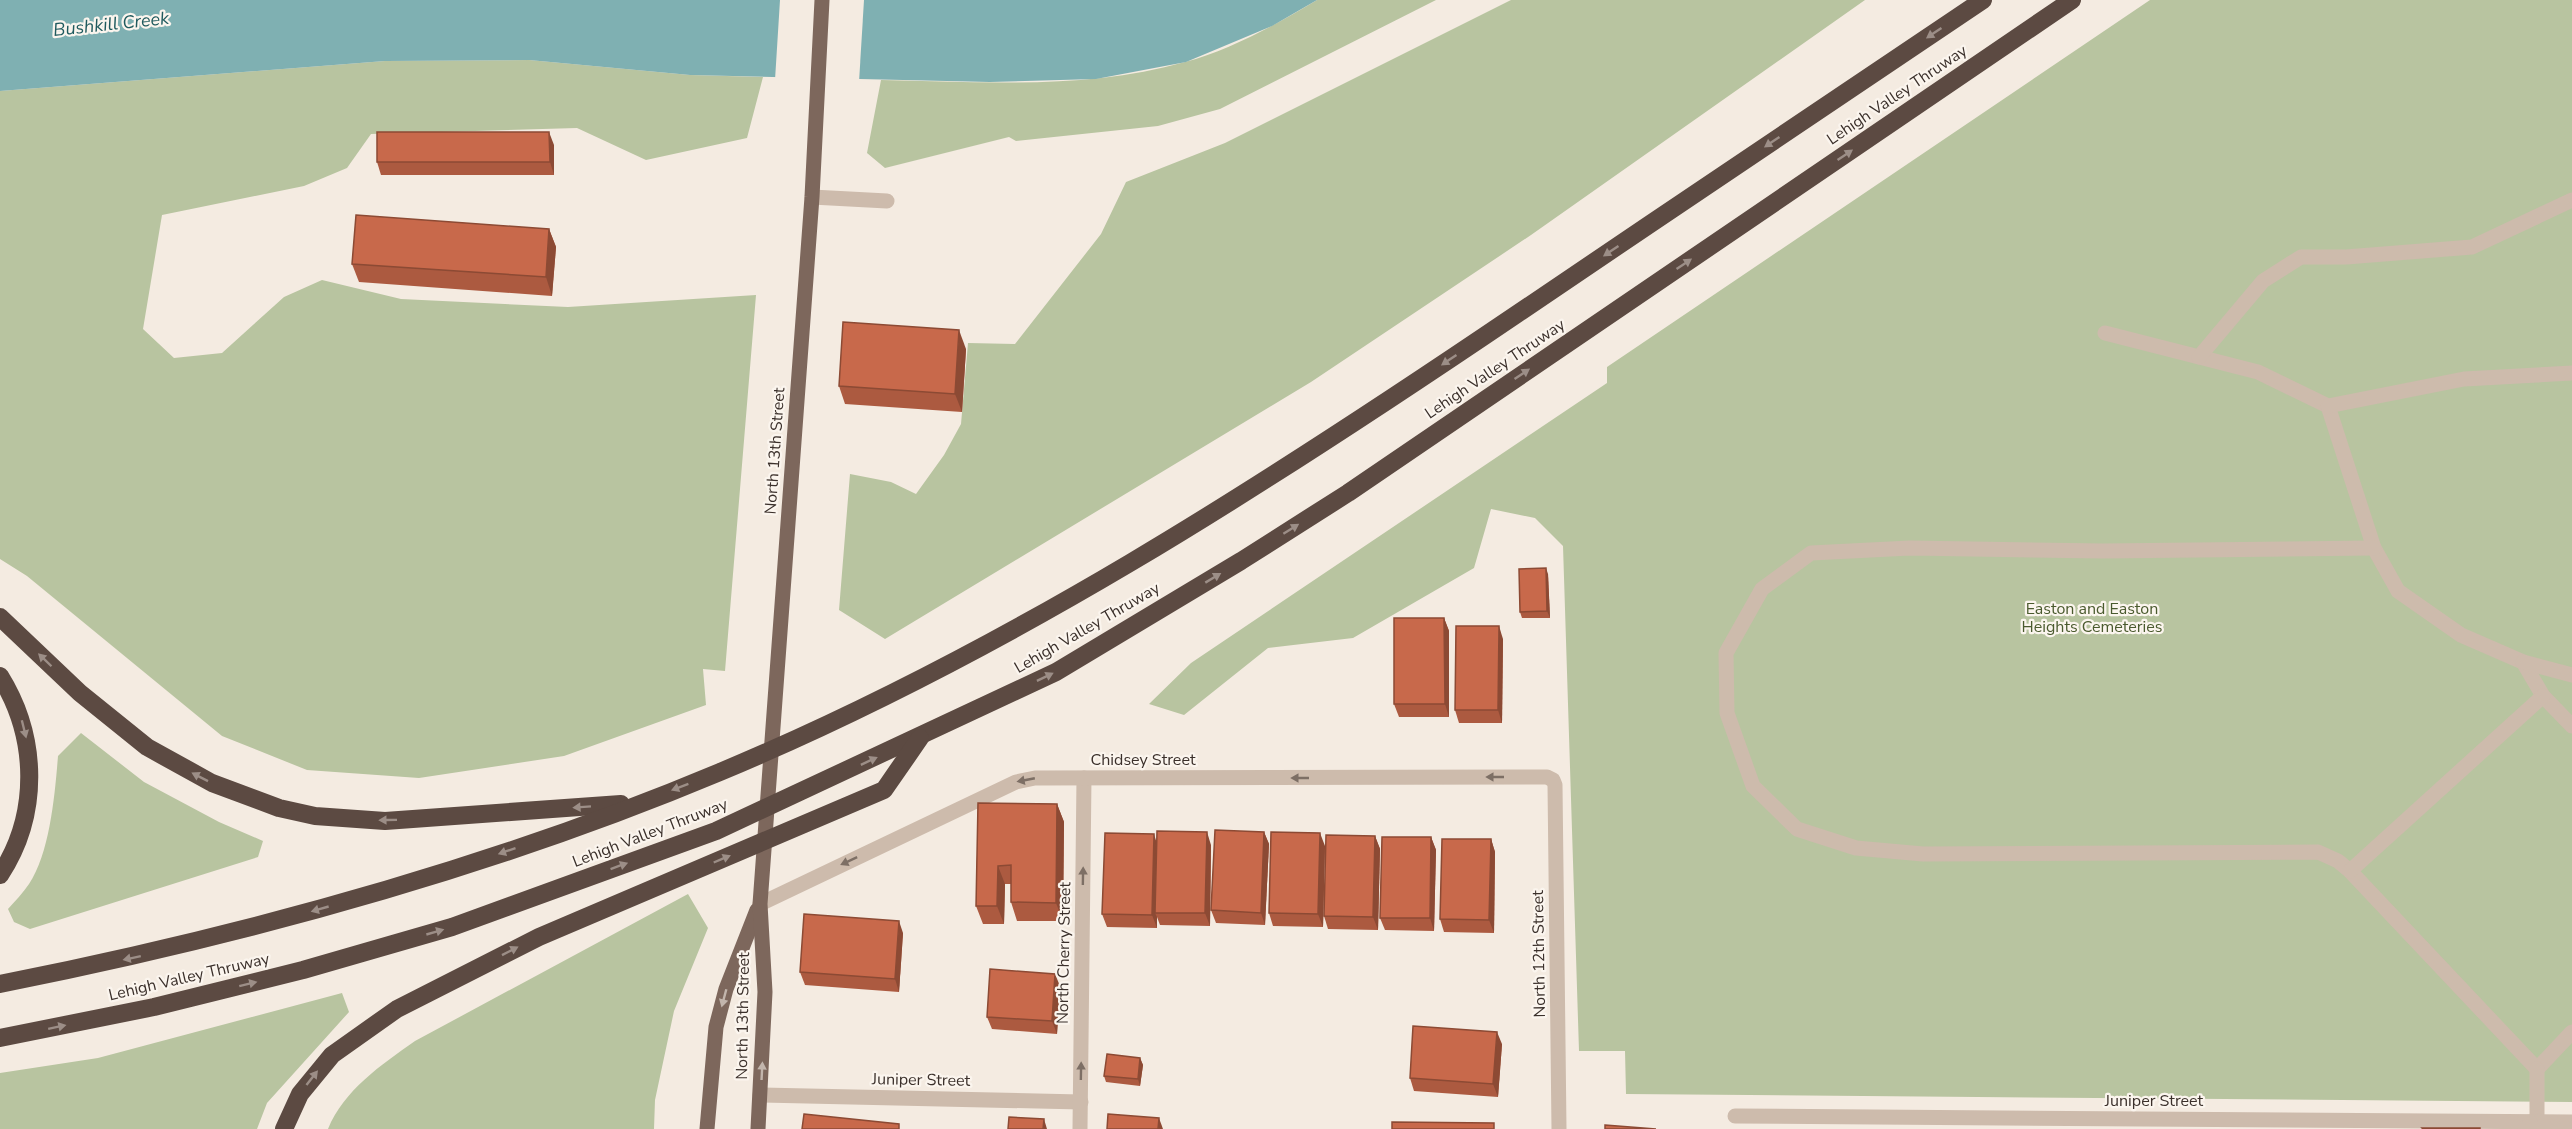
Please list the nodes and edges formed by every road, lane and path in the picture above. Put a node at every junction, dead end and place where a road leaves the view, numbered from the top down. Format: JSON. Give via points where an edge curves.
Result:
{"nodes":[{"id":1,"x":822,"y":0,"type":"edge"},
{"id":2,"x":1983,"y":0,"type":"edge"},
{"id":3,"x":2072,"y":0,"type":"edge"},
{"id":4,"x":812,"y":197,"type":"junction"},
{"id":5,"x":2572,"y":200,"type":"edge"},
{"id":6,"x":887,"y":201,"type":"dead end"},
{"id":7,"x":2105,"y":333,"type":"dead end"},
{"id":8,"x":2199,"y":357,"type":"junction"},
{"id":9,"x":2572,"y":373,"type":"edge"},
{"id":10,"x":2328,"y":406,"type":"junction"},
{"id":11,"x":2374,"y":548,"type":"junction"},
{"id":12,"x":0,"y":617,"type":"edge"},
{"id":13,"x":2523,"y":662,"type":"junction"},
{"id":14,"x":2572,"y":675,"type":"edge"},
{"id":15,"x":0,"y":676,"type":"edge"},
{"id":16,"x":2543,"y":696,"type":"junction"},
{"id":17,"x":2572,"y":726,"type":"edge"},
{"id":18,"x":921,"y":737,"type":"junction"},
{"id":19,"x":1084,"y":778,"type":"junction"},
{"id":20,"x":1553,"y":780,"type":"joint"},
{"id":21,"x":640,"y":802,"type":"junction"},
{"id":22,"x":2349,"y":871,"type":"junction"},
{"id":23,"x":0,"y":876,"type":"edge"},
{"id":24,"x":760,"y":904,"type":"junction"},
{"id":25,"x":0,"y":984,"type":"edge"},
{"id":26,"x":2572,"y":1032,"type":"edge"},
{"id":27,"x":0,"y":1038,"type":"edge"},
{"id":28,"x":2537,"y":1069,"type":"junction"},
{"id":29,"x":760,"y":1095,"type":"junction"},
{"id":30,"x":1081,"y":1102,"type":"junction"},
{"id":31,"x":1735,"y":1116,"type":"dead end"},
{"id":32,"x":2572,"y":1122,"type":"edge"},
{"id":33,"x":2051,"y":1124,"type":"edge"},
{"id":34,"x":2532,"y":1124,"type":"edge"},
{"id":35,"x":284,"y":1129,"type":"edge"},
{"id":36,"x":707,"y":1129,"type":"edge"},
{"id":37,"x":758,"y":1129,"type":"edge"},
{"id":38,"x":1080,"y":1129,"type":"edge"},
{"id":39,"x":1559,"y":1129,"type":"edge"}],
"edges":[{"from":1,"to":4,"type":"main road","name":"North 13th Street"},
{"from":2,"to":21,"type":"highway","name":"Lehigh Valley Thruway","one_way":true,"via":[[1265,482],[1036,616],[820,727],[720,772]]},
{"from":18,"to":3,"type":"highway","name":"Lehigh Valley Thruway","one_way":true,"via":[[1056,672],[1338,499]]},
{"from":4,"to":6,"type":"street"},
{"from":4,"to":24,"type":"main road","name":"North 13th Street"},
{"from":5,"to":8,"type":"street","via":[[2472,247],[2301,257],[2263,281]]},
{"from":7,"to":8,"type":"street"},
{"from":8,"to":10,"type":"street","via":[[2258,372]]},
{"from":9,"to":10,"type":"street","via":[[2464,379]]},
{"from":10,"to":11,"type":"street"},
{"from":11,"to":13,"type":"street","via":[[2398,591],[2461,635]]},
{"from":11,"to":22,"type":"street","via":[[1910,548],[1811,554],[1762,589],[1726,653],[1727,713],[1754,786],[1797,829],[1856,848],[1923,854],[2318,852]]},
{"from":21,"to":12,"type":"highway","one_way":true,"via":[[385,820],[315,816],[279,808],[212,783],[147,747],[80,693]]},
{"from":13,"to":14,"type":"street"},
{"from":13,"to":16,"type":"street"},
{"from":15,"to":23,"type":"highway","one_way":true,"via":[[22,722],[30,768],[25,818]]},
{"from":16,"to":17,"type":"street"},
{"from":16,"to":22,"type":"street"},
{"from":27,"to":18,"type":"highway","name":"Lehigh Valley Thruway","one_way":true,"via":[[200,996],[452,927],[716,831]]},
{"from":35,"to":18,"type":"highway","one_way":true,"via":[[300,1094],[332,1055],[397,1009],[539,937],[884,790]]},
{"from":20,"to":19,"type":"street","name":"Chidsey Street","one_way":true},
{"from":19,"to":24,"type":"street","name":"Chidsey Street","one_way":true,"via":[[1016,782]]},
{"from":30,"to":19,"type":"street","name":"North Cherry Street","one_way":true},
{"from":20,"to":39,"type":"street","name":"North 12th Street"},
{"from":21,"to":25,"type":"highway","name":"Lehigh Valley Thruway","one_way":true,"via":[[400,886],[140,956]]},
{"from":22,"to":28,"type":"street"},
{"from":29,"to":24,"type":"main road","name":"North 13th Street","one_way":true,"via":[[765,992]]},
{"from":24,"to":36,"type":"main road","name":"North 13th Street","one_way":true,"via":[[726,989],[716,1027]]},
{"from":26,"to":28,"type":"street"},
{"from":28,"to":34,"type":"street"},
{"from":29,"to":30,"type":"street","name":"Juniper Street"},
{"from":29,"to":37,"type":"main road","name":"North 13th Street"},
{"from":30,"to":38,"type":"street","name":"North Cherry Street"},
{"from":31,"to":33,"type":"street","name":"Juniper Street"},
{"from":32,"to":34,"type":"street","name":"Juniper Street"},
{"from":33,"to":34,"type":"street","name":"Juniper Street"}]}
